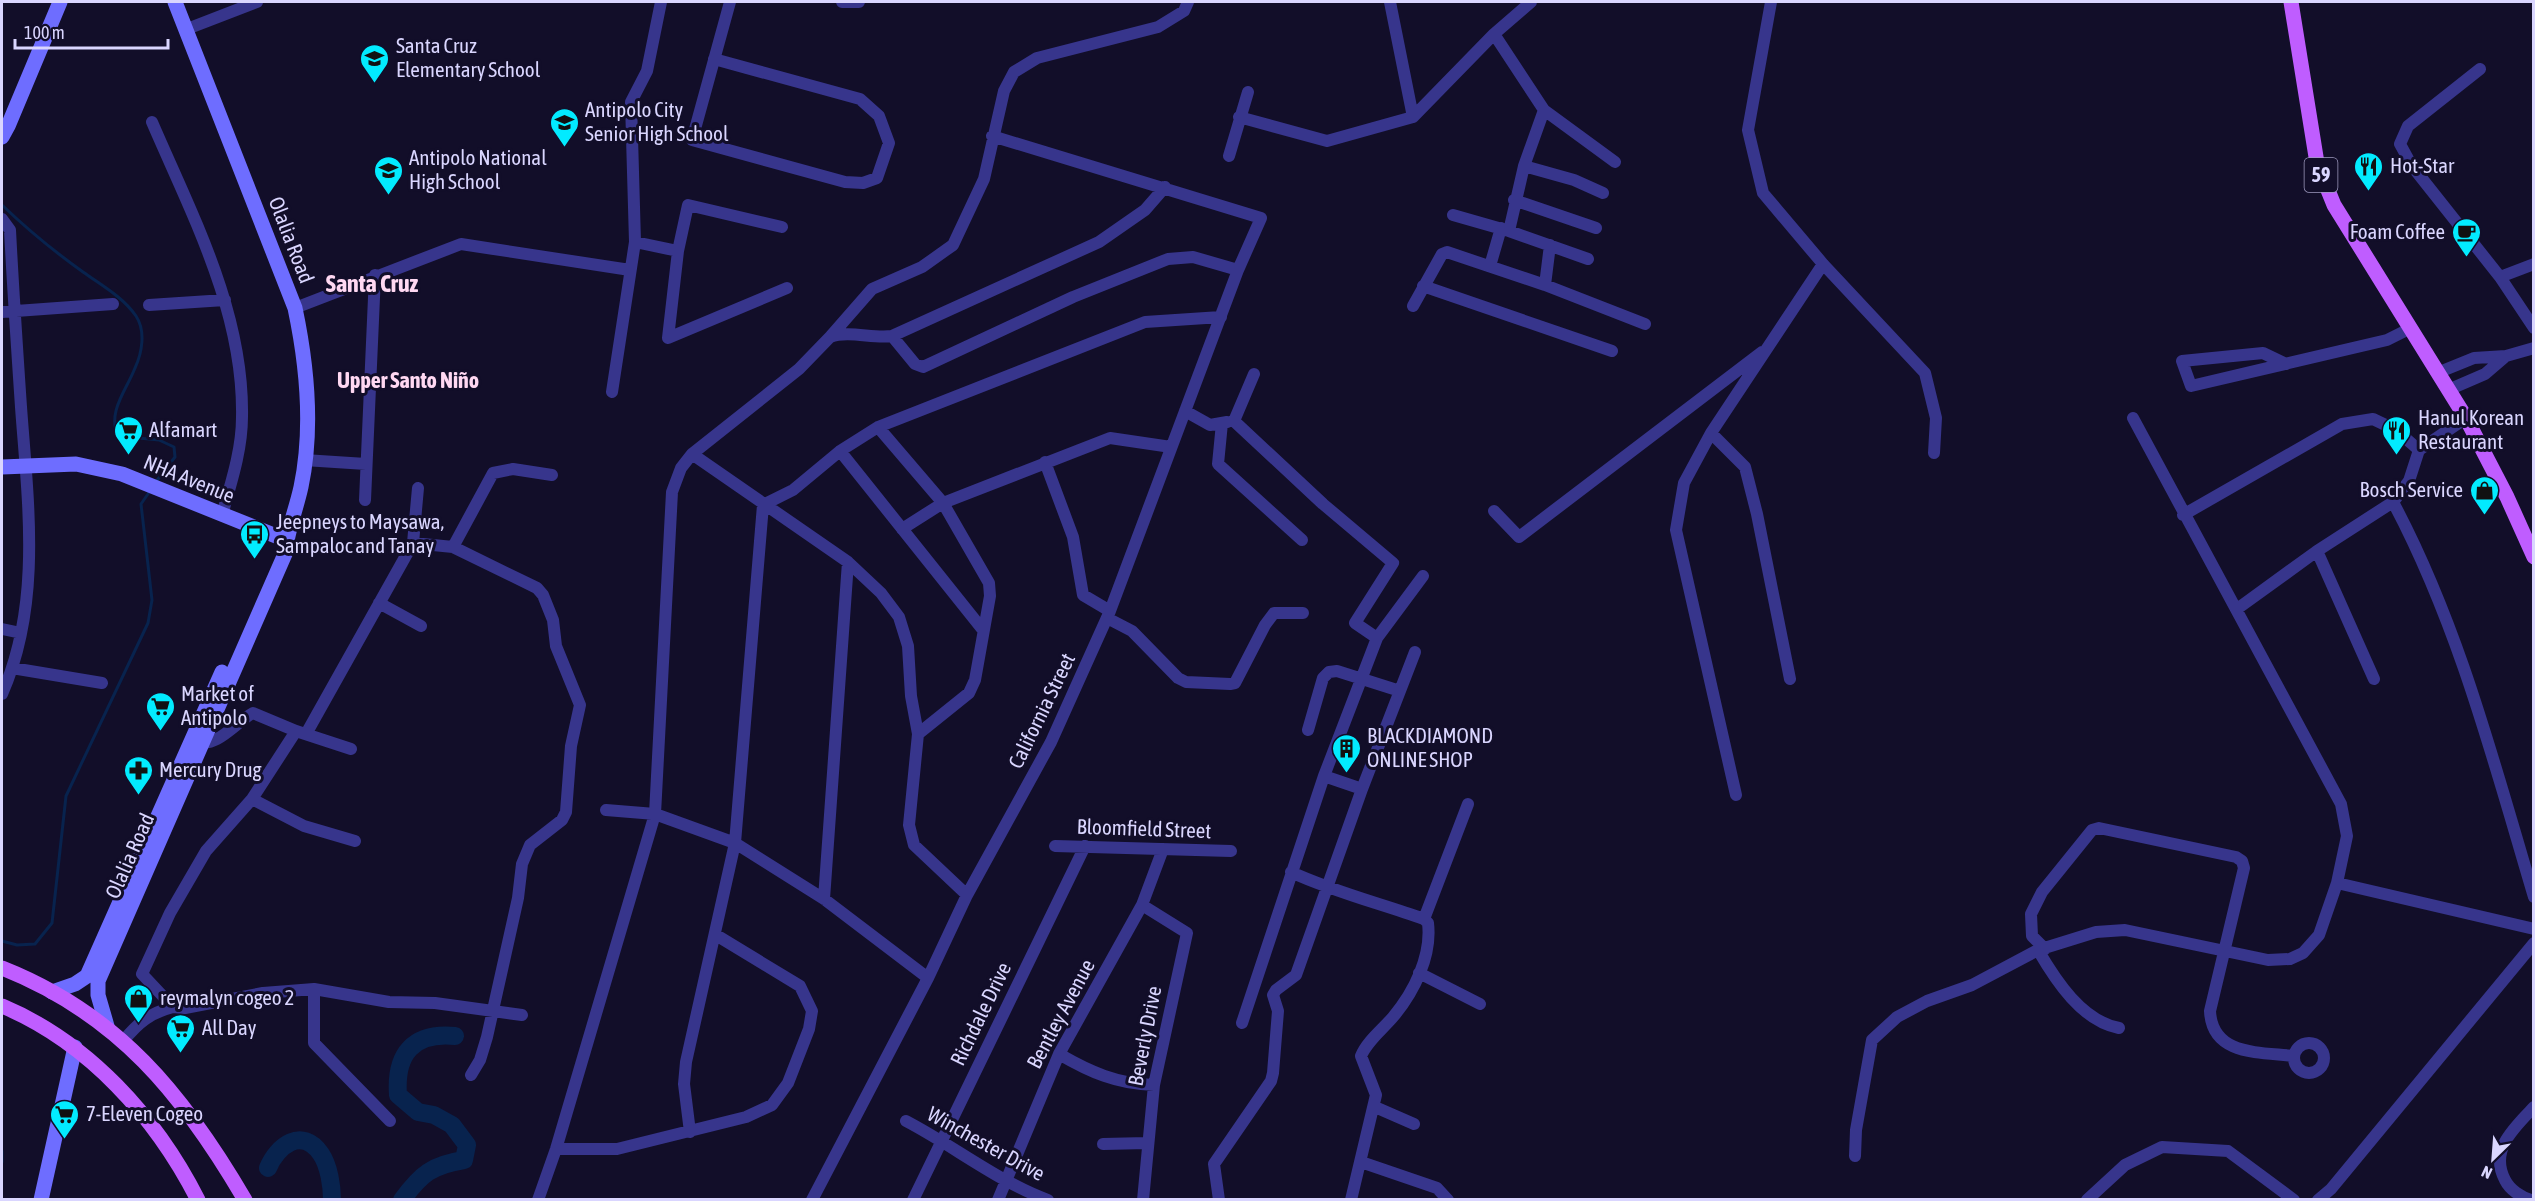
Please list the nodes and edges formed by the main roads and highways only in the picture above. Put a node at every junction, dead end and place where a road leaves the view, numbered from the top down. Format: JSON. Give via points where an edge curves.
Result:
{"nodes":[{"id":1,"x":60,"y":2,"type":"edge"},
{"id":2,"x":175,"y":2,"type":"edge"},
{"id":3,"x":2292,"y":2,"type":"edge"},
{"id":4,"x":2,"y":137,"type":"edge"},
{"id":5,"x":2,"y":467,"type":"edge"},
{"id":6,"x":286,"y":540,"type":"junction"},
{"id":7,"x":2534,"y":557,"type":"edge"},
{"id":8,"x":198,"y":741,"type":"junction"},
{"id":9,"x":2,"y":968,"type":"edge"},
{"id":10,"x":52,"y":992,"type":"junction"},
{"id":11,"x":2,"y":1006,"type":"edge"},
{"id":12,"x":106,"y":1026,"type":"junction"},
{"id":13,"x":75,"y":1047,"type":"junction"},
{"id":14,"x":41,"y":1200,"type":"edge"},
{"id":15,"x":198,"y":1200,"type":"edge"},
{"id":16,"x":245,"y":1200,"type":"edge"}],
"edges":[{"from":1,"to":4,"type":"main road"},
{"from":2,"to":6,"type":"main road","name":"Olalia Road","via":[[295,308],[306,394],[304,460]]},
{"from":3,"to":7,"type":"main road","number":"59","via":[[2316,164],[2334,205],[2466,417]]},
{"from":5,"to":6,"type":"main road","name":"NHA Avenue","via":[[76,464],[122,474]]},
{"from":6,"to":8,"type":"main road","name":"Olalia Road","via":[[270,565]]},
{"from":8,"to":10,"type":"main road","name":"Olalia Road","via":[[87,976]]},
{"from":8,"to":12,"type":"main road","name":"Olalia Road","via":[[98,981]]},
{"from":9,"to":10,"type":"main road"},
{"from":10,"to":12,"type":"main road"},
{"from":11,"to":13,"type":"main road","via":[[39,1023]]},
{"from":12,"to":16,"type":"main road","via":[[124,1040],[184,1110],[219,1155]]},
{"from":13,"to":14,"type":"main road"},
{"from":13,"to":15,"type":"main road","via":[[130,1100]]}]}
